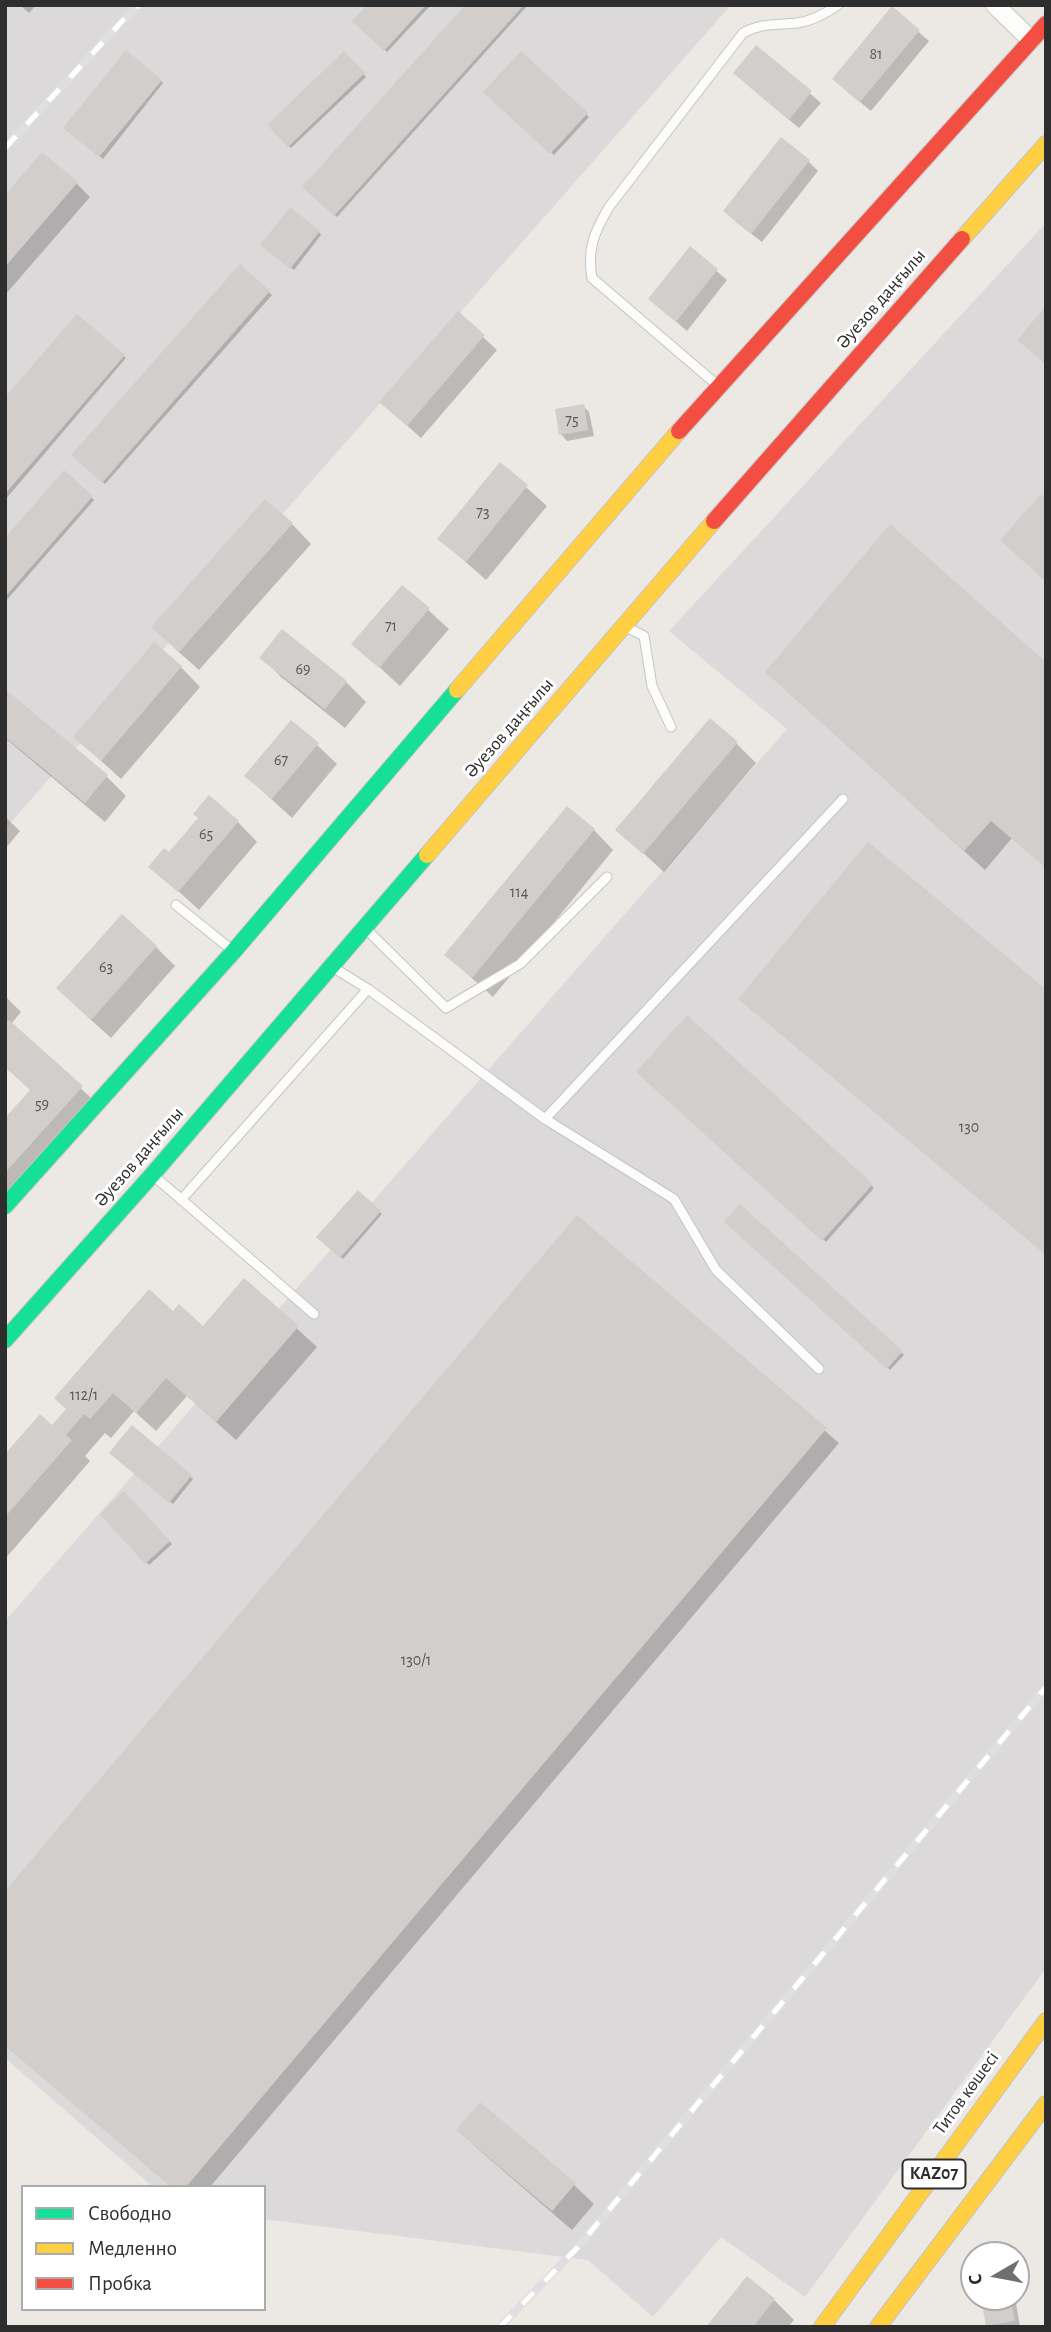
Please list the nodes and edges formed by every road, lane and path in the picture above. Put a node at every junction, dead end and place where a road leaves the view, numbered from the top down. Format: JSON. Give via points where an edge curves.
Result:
{"nodes":[{"id":1,"x":838,"y":5,"type":"edge"},
{"id":2,"x":995,"y":5,"type":"edge"},
{"id":3,"x":1046,"y":24,"type":"edge"},
{"id":4,"x":1031,"y":40,"type":"junction"},
{"id":5,"x":1046,"y":144,"type":"edge"},
{"id":6,"x":717,"y":386,"type":"junction"},
{"id":7,"x":625,"y":626,"type":"junction"},
{"id":8,"x":671,"y":727,"type":"dead end"},
{"id":9,"x":843,"y":799,"type":"dead end"},
{"id":10,"x":607,"y":877,"type":"dead end"},
{"id":11,"x":176,"y":905,"type":"dead end"},
{"id":12,"x":365,"y":928,"type":"junction"},
{"id":13,"x":233,"y":951,"type":"junction"},
{"id":14,"x":332,"y":967,"type":"junction"},
{"id":15,"x":368,"y":989,"type":"junction"},
{"id":16,"x":545,"y":1118,"type":"junction"},
{"id":17,"x":152,"y":1175,"type":"junction"},
{"id":18,"x":181,"y":1200,"type":"junction"},
{"id":19,"x":5,"y":1206,"type":"edge"},
{"id":20,"x":314,"y":1314,"type":"dead end"},
{"id":21,"x":5,"y":1340,"type":"edge"},
{"id":22,"x":819,"y":1369,"type":"dead end"},
{"id":23,"x":1046,"y":2021,"type":"edge"},
{"id":24,"x":1046,"y":2104,"type":"edge"},
{"id":25,"x":822,"y":2327,"type":"edge"},
{"id":26,"x":878,"y":2327,"type":"edge"}],
"edges":[{"from":1,"to":6,"type":"lane","via":[[816,18],[756,26],[743,33],[596,229],[589,260],[592,278]]},
{"from":2,"to":4,"type":"street"},
{"from":3,"to":4,"type":"main road"},
{"from":4,"to":6,"type":"main road"},
{"from":5,"to":7,"type":"main road","name":"Әуезов даңғылы"},
{"from":6,"to":13,"type":"main road"},
{"from":7,"to":8,"type":"lane","via":[[643,636],[652,686]]},
{"from":7,"to":12,"type":"main road","name":"Әуезов даңғылы"},
{"from":9,"to":16,"type":"lane"},
{"from":10,"to":12,"type":"lane","via":[[520,964],[446,1008]]},
{"from":11,"to":13,"type":"lane"},
{"from":12,"to":14,"type":"main road","name":"Әуезов даңғылы"},
{"from":13,"to":19,"type":"main road"},
{"from":14,"to":15,"type":"lane"},
{"from":14,"to":17,"type":"main road","name":"Әуезов даңғылы"},
{"from":15,"to":16,"type":"lane"},
{"from":15,"to":18,"type":"lane"},
{"from":16,"to":22,"type":"lane","via":[[674,1199],[716,1270]]},
{"from":17,"to":18,"type":"lane"},
{"from":17,"to":21,"type":"main road","name":"Әуезов даңғылы"},
{"from":18,"to":20,"type":"lane"},
{"from":23,"to":25,"type":"main road","name":"Титов көшесі","number":"KAZ07"},
{"from":24,"to":26,"type":"main road","number":"KAZ07"}]}
